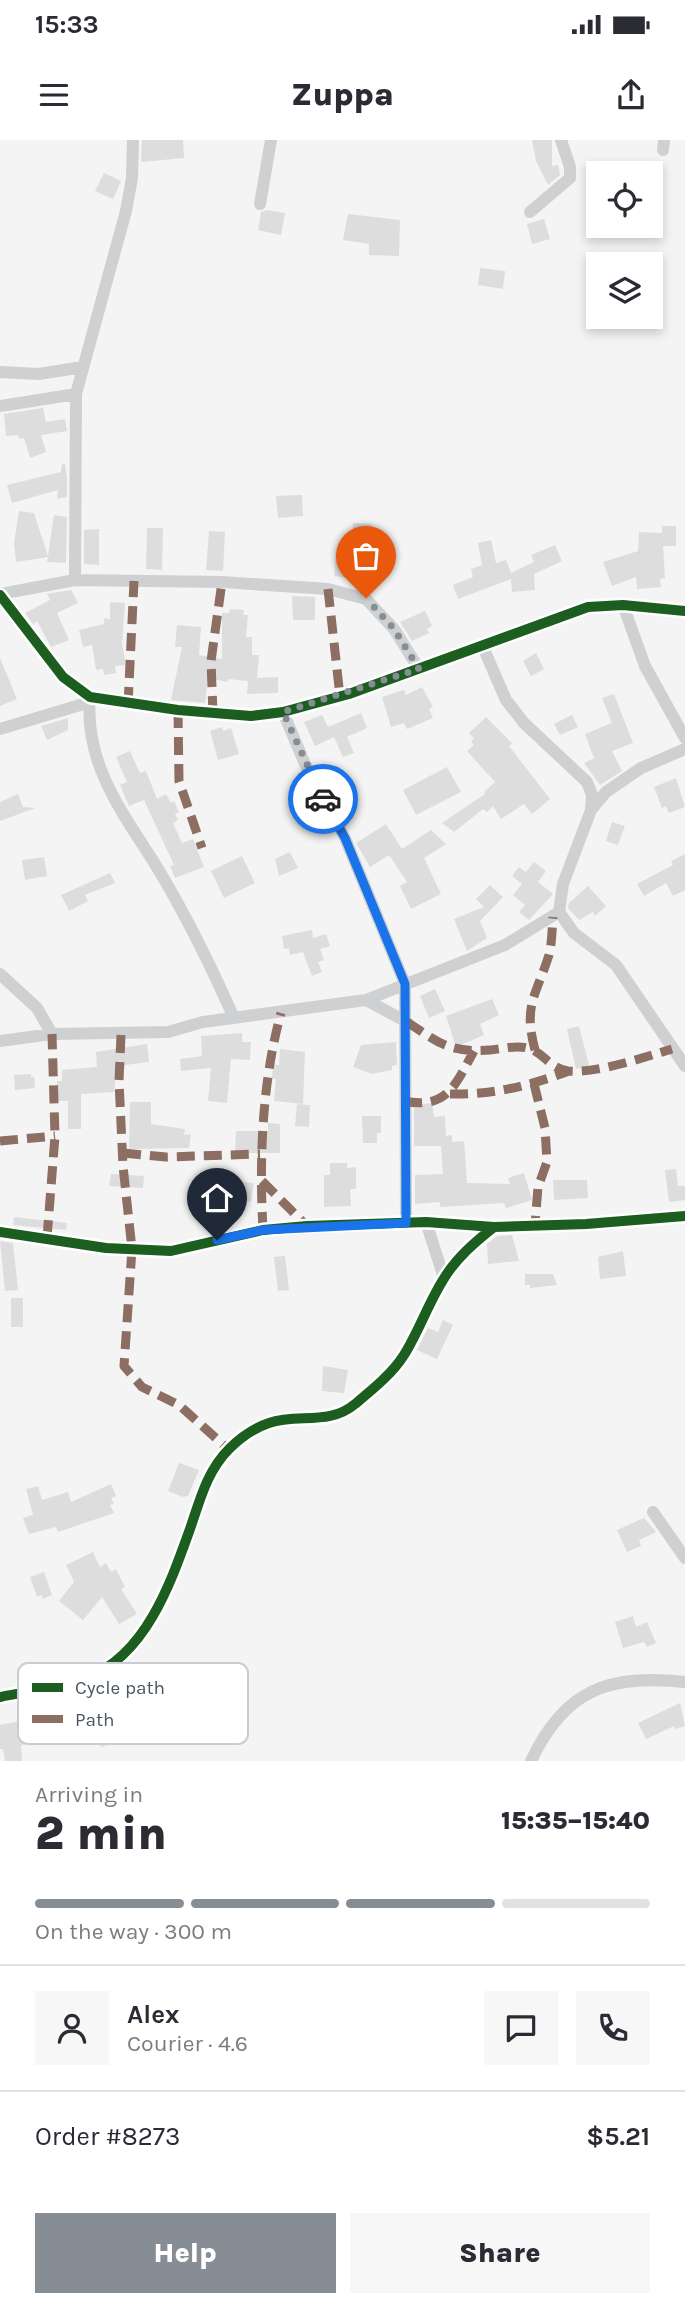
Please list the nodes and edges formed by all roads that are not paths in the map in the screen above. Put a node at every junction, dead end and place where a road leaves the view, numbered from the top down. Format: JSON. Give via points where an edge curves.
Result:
{"nodes":[{"id":1,"x":133,"y":140,"type":"edge"},
{"id":2,"x":271,"y":140,"type":"edge"},
{"id":3,"x":561,"y":140,"type":"edge"},
{"id":4,"x":260,"y":204,"type":"dead end"},
{"id":5,"x":530,"y":212,"type":"dead end"},
{"id":6,"x":83,"y":367,"type":"junction"},
{"id":7,"x":0,"y":372,"type":"edge"},
{"id":8,"x":76,"y":394,"type":"junction"},
{"id":9,"x":0,"y":405,"type":"edge"},
{"id":10,"x":75,"y":580,"type":"junction"},
{"id":11,"x":0,"y":594,"type":"edge"},
{"id":12,"x":623,"y":605,"type":"junction"},
{"id":13,"x":685,"y":611,"type":"edge"},
{"id":14,"x":483,"y":647,"type":"junction"},
{"id":15,"x":419,"y":669,"type":"junction"},
{"id":16,"x":90,"y":700,"type":"junction"},
{"id":17,"x":283,"y":712,"type":"junction"},
{"id":18,"x":0,"y":729,"type":"edge"},
{"id":19,"x":685,"y":738,"type":"edge"},
{"id":20,"x":685,"y":749,"type":"edge"},
{"id":21,"x":591,"y":810,"type":"junction"},
{"id":22,"x":559,"y":912,"type":"junction"},
{"id":23,"x":0,"y":974,"type":"edge"},
{"id":24,"x":405,"y":984,"type":"junction"},
{"id":25,"x":366,"y":1000,"type":"junction"},
{"id":26,"x":234,"y":1018,"type":"junction"},
{"id":27,"x":407,"y":1022,"type":"junction"},
{"id":28,"x":52,"y":1034,"type":"junction"},
{"id":29,"x":0,"y":1041,"type":"edge"},
{"id":30,"x":685,"y":1066,"type":"edge"},
{"id":31,"x":685,"y":1216,"type":"edge"},
{"id":32,"x":426,"y":1222,"type":"junction"},
{"id":33,"x":406,"y":1223,"type":"junction"},
{"id":34,"x":494,"y":1227,"type":"junction"},
{"id":35,"x":0,"y":1232,"type":"edge"},
{"id":36,"x":444,"y":1278,"type":"junction"},
{"id":37,"x":653,"y":1512,"type":"dead end"},
{"id":38,"x":685,"y":1558,"type":"edge"},
{"id":39,"x":113,"y":1663,"type":"edge"},
{"id":40,"x":685,"y":1682,"type":"edge"},
{"id":41,"x":18,"y":1693,"type":"edge"},
{"id":42,"x":0,"y":1697,"type":"edge"},
{"id":43,"x":531,"y":1761,"type":"edge"}],
"edges":[{"from":1,"to":6,"type":"street","via":[[126,211]]},
{"from":2,"to":4,"type":"street"},
{"from":3,"to":5,"type":"street","via":[[570,178]]},
{"from":6,"to":7,"type":"street","via":[[39,374]]},
{"from":6,"to":8,"type":"street"},
{"from":8,"to":9,"type":"street"},
{"from":8,"to":10,"type":"street"},
{"from":10,"to":11,"type":"street"},
{"from":10,"to":15,"type":"street","via":[[222,582],[328,589],[366,598],[394,629]]},
{"from":11,"to":16,"type":"street","via":[[63,677]]},
{"from":12,"to":13,"type":"street"},
{"from":12,"to":14,"type":"street","via":[[588,607]]},
{"from":12,"to":19,"type":"street","via":[[645,666]]},
{"from":14,"to":15,"type":"street"},
{"from":14,"to":21,"type":"street","via":[[506,700],[587,782]]},
{"from":15,"to":17,"type":"street"},
{"from":16,"to":17,"type":"street","via":[[213,714]]},
{"from":16,"to":18,"type":"street"},
{"from":16,"to":26,"type":"street","via":[[91,746],[107,785],[159,873]]},
{"from":17,"to":24,"type":"street","via":[[345,838]]},
{"from":20,"to":21,"type":"street","via":[[641,768],[606,792]]},
{"from":21,"to":22,"type":"street","via":[[563,884]]},
{"from":22,"to":24,"type":"street","via":[[524,936]]},
{"from":22,"to":30,"type":"street","via":[[574,933],[616,965]]},
{"from":23,"to":28,"type":"street","via":[[37,1008]]},
{"from":24,"to":25,"type":"street"},
{"from":24,"to":27,"type":"street"},
{"from":25,"to":26,"type":"street"},
{"from":25,"to":27,"type":"street"},
{"from":26,"to":28,"type":"street","via":[[167,1032]]},
{"from":27,"to":33,"type":"street"},
{"from":28,"to":29,"type":"street"},
{"from":31,"to":34,"type":"street"},
{"from":32,"to":33,"type":"street"},
{"from":32,"to":34,"type":"street"},
{"from":32,"to":36,"type":"street"},
{"from":33,"to":35,"type":"street","via":[[263,1230],[171,1251],[106,1248]]},
{"from":34,"to":36,"type":"street","via":[[467,1249]]},
{"from":36,"to":39,"type":"street","via":[[403,1356],[352,1407],[319,1420],[271,1422],[228,1449],[210,1472],[158,1607],[139,1637]]},
{"from":37,"to":38,"type":"street"},
{"from":40,"to":43,"type":"street","via":[[631,1679],[589,1693],[552,1723]]},
{"from":41,"to":42,"type":"street"}]}
